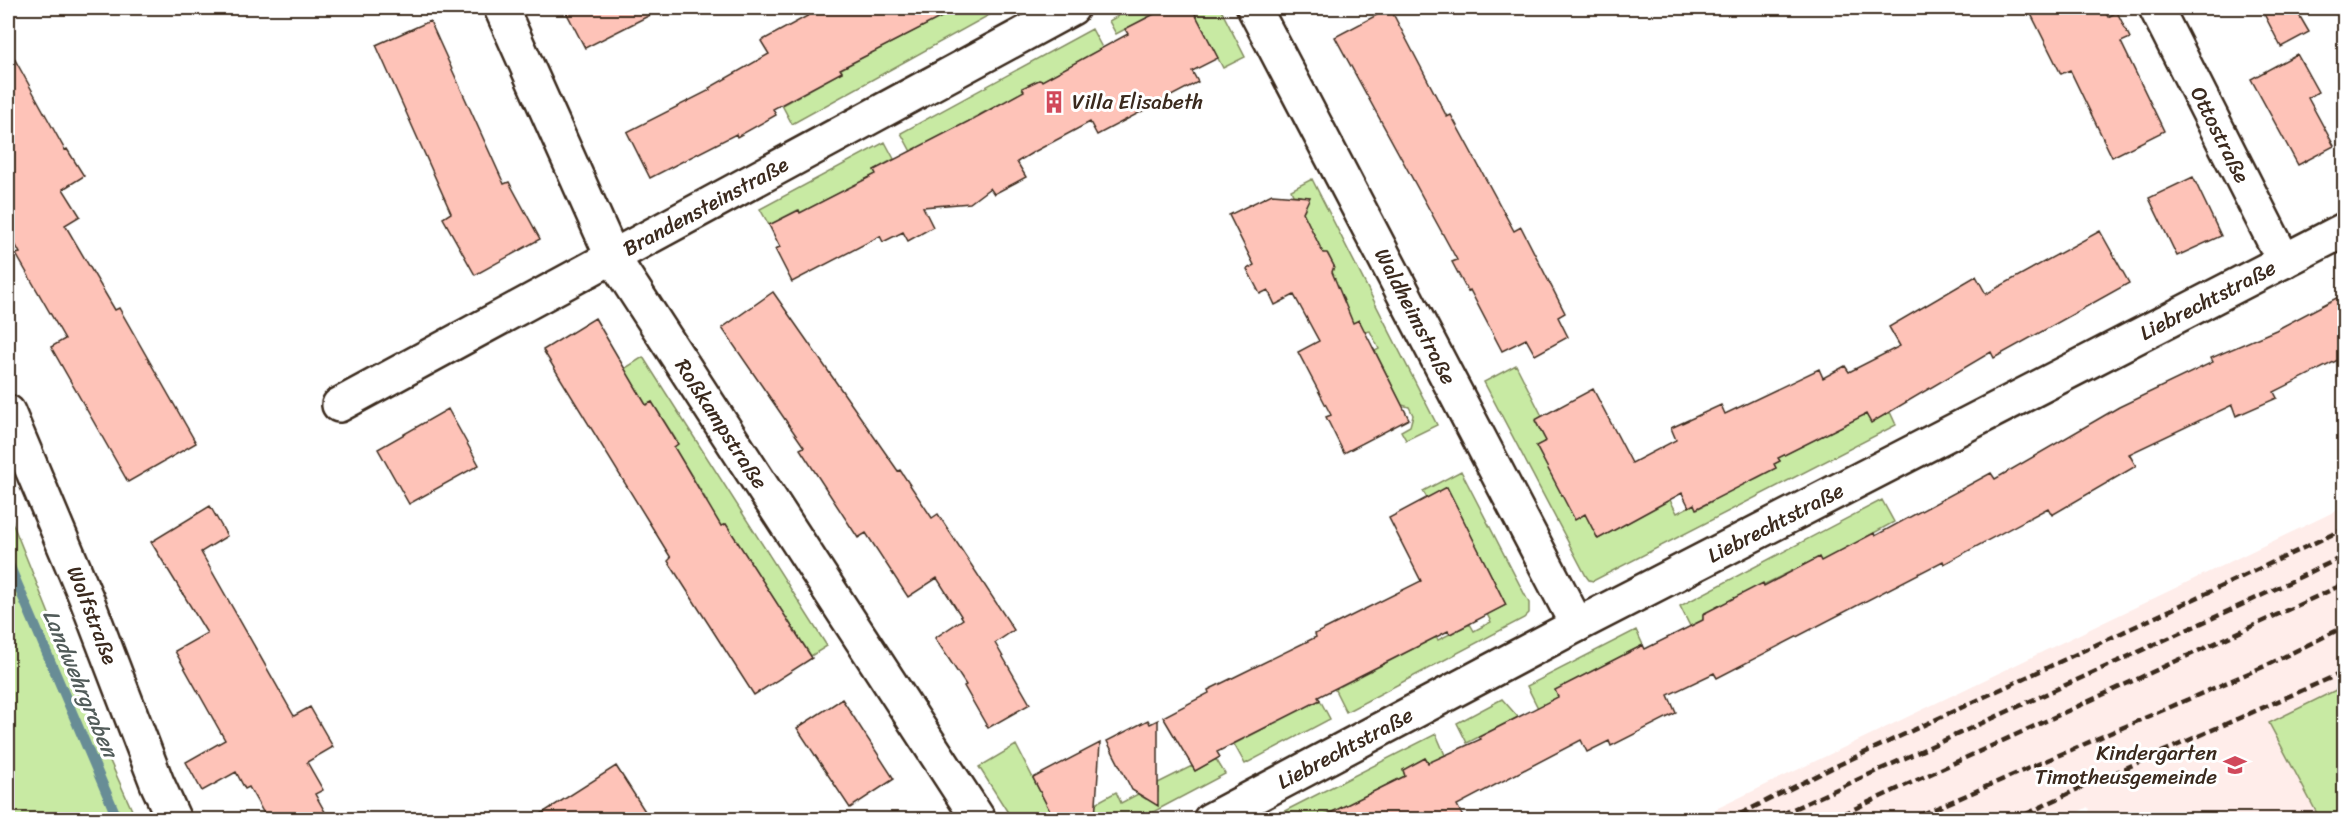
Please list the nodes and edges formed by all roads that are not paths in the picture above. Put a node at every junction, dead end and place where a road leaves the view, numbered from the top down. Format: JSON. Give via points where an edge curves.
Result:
{"nodes":[{"id":1,"x":501,"y":8,"type":"edge"},
{"id":2,"x":1072,"y":8,"type":"edge"},
{"id":3,"x":1254,"y":8,"type":"edge"},
{"id":4,"x":2156,"y":8,"type":"edge"},
{"id":5,"x":2344,"y":230,"type":"edge"},
{"id":6,"x":612,"y":256,"type":"junction"},
{"id":7,"x":2284,"y":261,"type":"junction"},
{"id":8,"x":339,"y":405,"type":"dead end"},
{"id":9,"x":8,"y":412,"type":"edge"},
{"id":10,"x":1577,"y":626,"type":"junction"},
{"id":11,"x":174,"y":819,"type":"edge"},
{"id":12,"x":979,"y":819,"type":"edge"},
{"id":13,"x":1210,"y":819,"type":"edge"}],
"edges":[{"from":1,"to":6,"type":"street","name":"Roßkampstraße"},
{"from":2,"to":6,"type":"street","name":"Brandensteinstraße"},
{"from":3,"to":10,"type":"street","name":"Waldheimstraße"},
{"from":4,"to":7,"type":"street","name":"Ottostraße"},
{"from":5,"to":7,"type":"street","name":"Liebrechtstraße"},
{"from":6,"to":8,"type":"street","name":"Brandensteinstraße"},
{"from":6,"to":12,"type":"street","name":"Roßkampstraße"},
{"from":7,"to":10,"type":"street","name":"Liebrechtstraße"},
{"from":9,"to":11,"type":"street","name":"Wolfstraße"},
{"from":10,"to":13,"type":"street","name":"Liebrechtstraße"}]}
